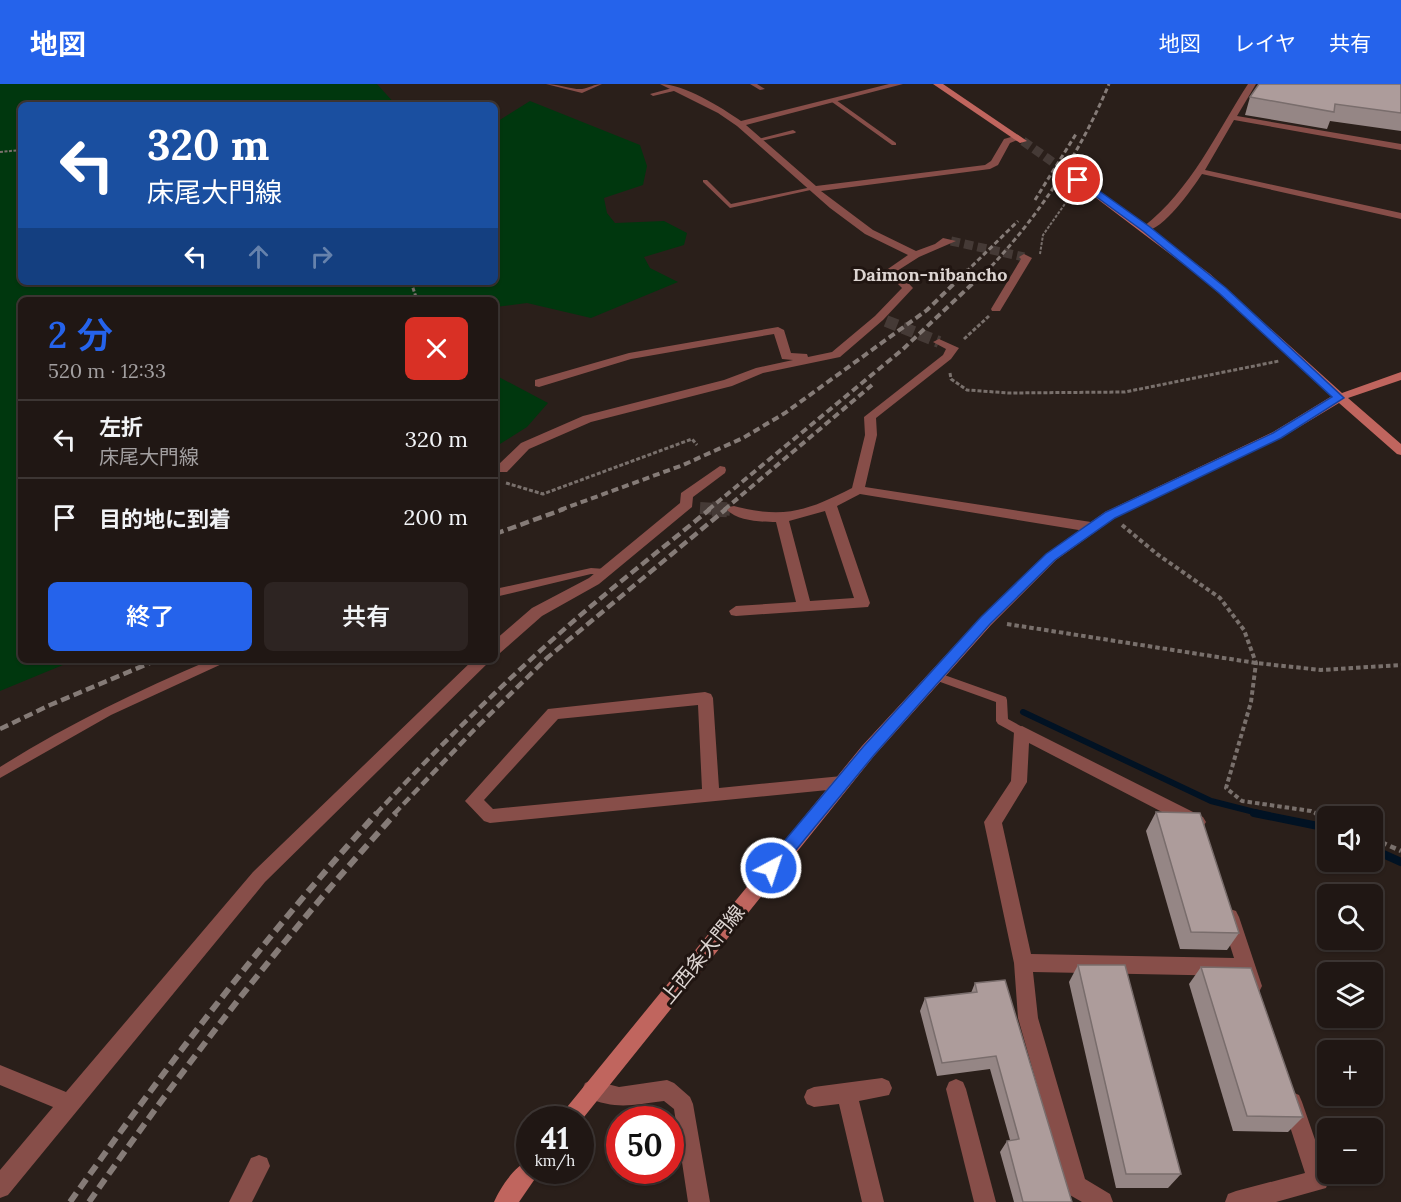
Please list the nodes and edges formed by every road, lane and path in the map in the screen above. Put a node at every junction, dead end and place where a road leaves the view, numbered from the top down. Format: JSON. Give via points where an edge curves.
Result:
{"nodes":[{"id":1,"x":549,"y":84,"type":"edge"},
{"id":2,"x":599,"y":84,"type":"edge"},
{"id":3,"x":753,"y":84,"type":"edge"},
{"id":4,"x":899,"y":84,"type":"edge"},
{"id":5,"x":937,"y":84,"type":"edge"},
{"id":6,"x":1252,"y":84,"type":"edge"},
{"id":7,"x":674,"y":86,"type":"edge"},
{"id":8,"x":762,"y":89,"type":"dead end"},
{"id":9,"x":653,"y":94,"type":"dead end"},
{"id":10,"x":834,"y":101,"type":"junction"},
{"id":11,"x":1230,"y":117,"type":"junction"},
{"id":12,"x":740,"y":124,"type":"junction"},
{"id":13,"x":793,"y":132,"type":"dead end"},
{"id":14,"x":1020,"y":139,"type":"joint"},
{"id":15,"x":757,"y":140,"type":"junction"},
{"id":16,"x":894,"y":144,"type":"dead end"},
{"id":17,"x":1401,"y":147,"type":"edge"},
{"id":18,"x":18,"y":150,"type":"edge"},
{"id":19,"x":0,"y":152,"type":"edge"},
{"id":20,"x":1199,"y":171,"type":"junction"},
{"id":21,"x":705,"y":181,"type":"dead end"},
{"id":22,"x":1082,"y":183,"type":"joint"},
{"id":23,"x":812,"y":189,"type":"junction"},
{"id":24,"x":1401,"y":216,"type":"edge"},
{"id":25,"x":1147,"y":229,"type":"junction"},
{"id":26,"x":951,"y":241,"type":"tunnel mouth"},
{"id":27,"x":915,"y":255,"type":"junction"},
{"id":28,"x":1024,"y":257,"type":"dead end"},
{"id":29,"x":1040,"y":260,"type":"dead end"},
{"id":30,"x":996,"y":309,"type":"joint"},
{"id":31,"x":939,"y":342,"type":"tunnel mouth"},
{"id":32,"x":950,"y":353,"type":"junction"},
{"id":33,"x":836,"y":355,"type":"junction"},
{"id":34,"x":1295,"y":358,"type":"junction"},
{"id":35,"x":1401,"y":376,"type":"edge"},
{"id":36,"x":539,"y":383,"type":"dead end"},
{"id":37,"x":1338,"y":398,"type":"junction"},
{"id":38,"x":697,"y":445,"type":"dead end"},
{"id":39,"x":1401,"y":451,"type":"edge"},
{"id":40,"x":502,"y":469,"type":"joint"},
{"id":41,"x":720,"y":470,"type":"dead end"},
{"id":42,"x":858,"y":490,"type":"junction"},
{"id":43,"x":830,"y":505,"type":"junction"},
{"id":44,"x":734,"y":510,"type":"dead end"},
{"id":45,"x":1110,"y":515,"type":"junction"},
{"id":46,"x":782,"y":520,"type":"junction"},
{"id":47,"x":1090,"y":527,"type":"junction"},
{"id":48,"x":605,"y":572,"type":"junction"},
{"id":49,"x":498,"y":592,"type":"edge"},
{"id":50,"x":804,"y":607,"type":"junction"},
{"id":51,"x":736,"y":611,"type":"dead end"},
{"id":52,"x":986,"y":621,"type":"junction"},
{"id":53,"x":498,"y":646,"type":"edge"},
{"id":54,"x":213,"y":663,"type":"edge"},
{"id":55,"x":480,"y":663,"type":"edge"},
{"id":56,"x":1256,"y":663,"type":"junction"},
{"id":57,"x":1401,"y":665,"type":"edge"},
{"id":58,"x":936,"y":676,"type":"junction"},
{"id":59,"x":1022,"y":732,"type":"junction"},
{"id":60,"x":0,"y":773,"type":"edge"},
{"id":61,"x":842,"y":783,"type":"junction"},
{"id":62,"x":711,"y":795,"type":"junction"},
{"id":63,"x":1317,"y":814,"type":"edge"},
{"id":64,"x":1203,"y":834,"type":"edge"},
{"id":65,"x":1383,"y":843,"type":"edge"},
{"id":66,"x":1401,"y":851,"type":"edge"},
{"id":67,"x":1225,"y":901,"type":"edge"},
{"id":68,"x":1023,"y":963,"type":"junction"},
{"id":69,"x":1246,"y":967,"type":"junction"},
{"id":70,"x":1257,"y":1001,"type":"edge"},
{"id":71,"x":0,"y":1076,"type":"edge"},
{"id":72,"x":882,"y":1088,"type":"dead end"},
{"id":73,"x":956,"y":1089,"type":"dead end"},
{"id":74,"x":592,"y":1090,"type":"junction"},
{"id":75,"x":1288,"y":1090,"type":"edge"},
{"id":76,"x":847,"y":1093,"type":"junction"},
{"id":77,"x":814,"y":1097,"type":"dead end"},
{"id":78,"x":70,"y":1104,"type":"junction"},
{"id":79,"x":580,"y":1106,"type":"edge"},
{"id":80,"x":259,"y":1166,"type":"dead end"},
{"id":81,"x":519,"y":1184,"type":"edge"},
{"id":82,"x":0,"y":1187,"type":"edge"},
{"id":83,"x":240,"y":1202,"type":"edge"},
{"id":84,"x":505,"y":1202,"type":"edge"},
{"id":85,"x":699,"y":1202,"type":"edge"},
{"id":86,"x":873,"y":1202,"type":"edge"},
{"id":87,"x":985,"y":1202,"type":"edge"},
{"id":88,"x":1102,"y":1202,"type":"edge"},
{"id":89,"x":1236,"y":1202,"type":"edge"}],
"edges":[{"from":1,"to":2,"type":"lane","via":[[582,91]]},
{"from":3,"to":8,"type":"lane"},
{"from":4,"to":10,"type":"street"},
{"from":5,"to":14,"type":"main road"},
{"from":6,"to":11,"type":"street"},
{"from":7,"to":9,"type":"lane"},
{"from":7,"to":12,"type":"street"},
{"from":10,"to":12,"type":"street"},
{"from":10,"to":16,"type":"lane"},
{"from":11,"to":17,"type":"street"},
{"from":11,"to":20,"type":"street"},
{"from":12,"to":15,"type":"street"},
{"from":13,"to":15,"type":"lane"},
{"from":14,"to":23,"type":"street","via":[[1007,141],[995,163],[987,167]]},
{"from":15,"to":23,"type":"street"},
{"from":18,"to":19,"type":"path"},
{"from":20,"to":24,"type":"street"},
{"from":20,"to":25,"type":"street","via":[[1162,219]]},
{"from":21,"to":23,"type":"lane","via":[[730,206]]},
{"from":22,"to":25,"type":"main road"},
{"from":22,"to":29,"type":"path","via":[[1043,235]]},
{"from":23,"to":27,"type":"street","via":[[869,232]]},
{"from":25,"to":34,"type":"main road","via":[[1223,291]]},
{"from":26,"to":27,"type":"street"},
{"from":27,"to":33,"type":"street","via":[[890,271],[908,288],[883,320]]},
{"from":28,"to":30,"type":"street","via":[[1027,258]]},
{"from":30,"to":32,"type":"path"},
{"from":31,"to":32,"type":"street"},
{"from":32,"to":34,"type":"path","via":[[951,379],[967,390],[1062,394],[1125,392]]},
{"from":32,"to":42,"type":"street","via":[[870,417],[871,435]]},
{"from":33,"to":36,"type":"street","via":[[786,357],[778,330],[629,356]]},
{"from":33,"to":40,"type":"street","via":[[760,370],[728,383],[587,419],[525,446]]},
{"from":34,"to":37,"type":"main road"},
{"from":35,"to":37,"type":"main road","name":"上西条大門線"},
{"from":37,"to":39,"type":"main road"},
{"from":37,"to":45,"type":"main road","name":"上西条大門線","via":[[1277,435]]},
{"from":38,"to":40,"type":"path","via":[[692,439],[543,494],[502,481]]},
{"from":41,"to":48,"type":"street","via":[[686,496],[694,506]]},
{"from":42,"to":43,"type":"street"},
{"from":42,"to":47,"type":"street"},
{"from":43,"to":46,"type":"street"},
{"from":43,"to":50,"type":"street","via":[[863,603]]},
{"from":44,"to":46,"type":"street"},
{"from":45,"to":47,"type":"main road","name":"上西条大門線"},
{"from":45,"to":56,"type":"path","via":[[1157,554],[1220,597],[1244,630]]},
{"from":46,"to":50,"type":"street"},
{"from":47,"to":52,"type":"main road","name":"上西条大門線","via":[[1051,557]]},
{"from":48,"to":49,"type":"lane","via":[[591,571]]},
{"from":48,"to":53,"type":"street","via":[[537,612]]},
{"from":50,"to":51,"type":"street"},
{"from":52,"to":56,"type":"path"},
{"from":52,"to":58,"type":"main road","name":"上西条大門線"},
{"from":54,"to":60,"type":"lane","via":[[47,742]]},
{"from":55,"to":78,"type":"street","via":[[259,876]]},
{"from":56,"to":57,"type":"path","via":[[1321,670]]},
{"from":56,"to":63,"type":"path","via":[[1251,702],[1226,788],[1242,801]]},
{"from":58,"to":59,"type":"lane","via":[[1002,700],[1002,721]]},
{"from":58,"to":61,"type":"main road","name":"上西条大門線"},
{"from":59,"to":64,"type":"street","via":[[1200,823]]},
{"from":59,"to":68,"type":"street","via":[[1019,782],[993,822]]},
{"from":61,"to":62,"type":"street"},
{"from":61,"to":74,"type":"main road","name":"上西条大門線"},
{"from":62,"to":62,"type":"street","via":[[490,816],[474,801],[554,713],[705,698]]},
{"from":65,"to":66,"type":"path"},
{"from":67,"to":69,"type":"street"},
{"from":68,"to":69,"type":"street"},
{"from":68,"to":88,"type":"street","via":[[1028,1018],[1077,1186]]},
{"from":69,"to":70,"type":"street"},
{"from":71,"to":78,"type":"street"},
{"from":72,"to":76,"type":"street"},
{"from":73,"to":87,"type":"street"},
{"from":74,"to":79,"type":"main road","name":"上西条大門線"},
{"from":74,"to":85,"type":"street","via":[[619,1096],[667,1090],[683,1104]]},
{"from":75,"to":89,"type":"street","via":[[1318,1180]]},
{"from":76,"to":77,"type":"street"},
{"from":76,"to":86,"type":"street"},
{"from":78,"to":82,"type":"street"},
{"from":80,"to":83,"type":"street"},
{"from":81,"to":84,"type":"main road"}]}
